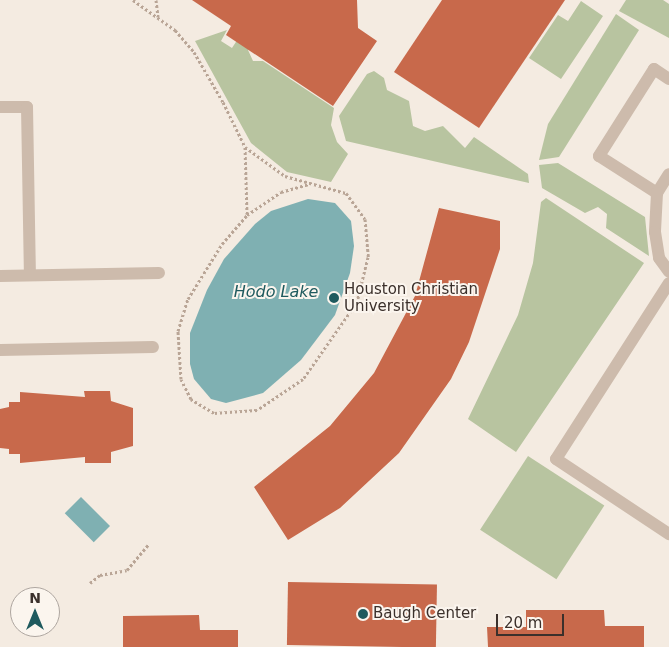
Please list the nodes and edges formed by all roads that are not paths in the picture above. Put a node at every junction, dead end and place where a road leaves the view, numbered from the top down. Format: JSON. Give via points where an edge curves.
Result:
{"nodes":[{"id":1,"x":669,"y":79,"type":"edge"},
{"id":2,"x":0,"y":108,"type":"edge"},
{"id":3,"x":669,"y":174,"type":"edge"},
{"id":4,"x":657,"y":193,"type":"junction"},
{"id":5,"x":669,"y":272,"type":"edge"},
{"id":6,"x":159,"y":273,"type":"dead end"},
{"id":7,"x":30,"y":275,"type":"junction"},
{"id":8,"x":0,"y":276,"type":"edge"},
{"id":9,"x":669,"y":283,"type":"edge"},
{"id":10,"x":153,"y":347,"type":"dead end"},
{"id":11,"x":0,"y":350,"type":"edge"},
{"id":12,"x":669,"y":534,"type":"edge"}],
"edges":[{"from":1,"to":4,"type":"lane","via":[[654,69],[599,156]]},
{"from":2,"to":7,"type":"lane","via":[[27,107]]},
{"from":3,"to":4,"type":"lane"},
{"from":4,"to":5,"type":"lane","via":[[655,232],[659,258]]},
{"from":6,"to":7,"type":"lane"},
{"from":7,"to":8,"type":"lane"},
{"from":9,"to":12,"type":"lane","via":[[556,459]]},
{"from":10,"to":11,"type":"lane"}]}
